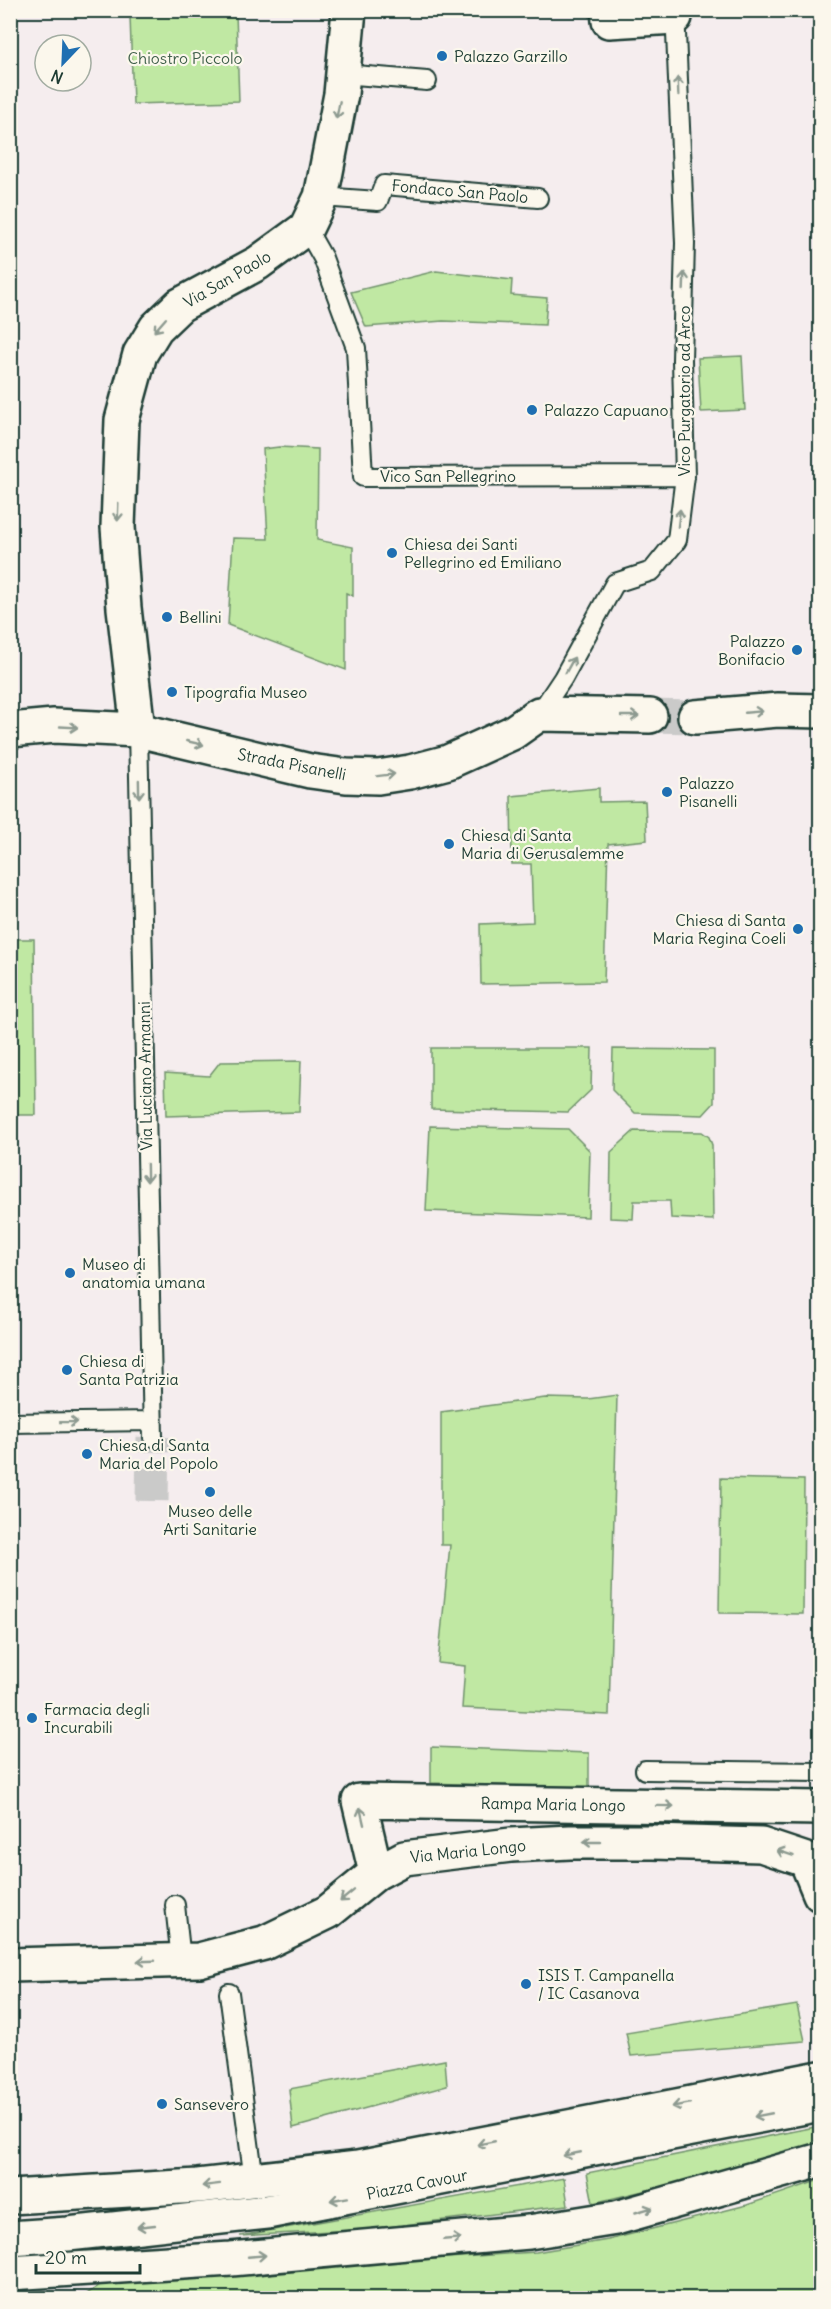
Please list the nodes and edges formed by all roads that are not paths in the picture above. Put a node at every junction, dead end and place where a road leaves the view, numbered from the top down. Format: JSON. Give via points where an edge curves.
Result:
{"nodes":[{"id":1,"x":349,"y":10,"type":"edge"},
{"id":2,"x":608,"y":10,"type":"edge"},
{"id":3,"x":675,"y":14,"type":"edge"},
{"id":4,"x":343,"y":74,"type":"junction"},
{"id":5,"x":426,"y":81,"type":"dead end"},
{"id":6,"x":321,"y":196,"type":"junction"},
{"id":7,"x":538,"y":198,"type":"dead end"},
{"id":8,"x":306,"y":228,"type":"junction"},
{"id":9,"x":685,"y":476,"type":"junction"},
{"id":10,"x":820,"y":711,"type":"edge"},
{"id":11,"x":538,"y":714,"type":"junction"},
{"id":12,"x":650,"y":716,"type":"tunnel mouth"},
{"id":13,"x":695,"y":717,"type":"tunnel mouth"},
{"id":14,"x":10,"y":730,"type":"edge"},
{"id":15,"x":138,"y":730,"type":"junction"},
{"id":16,"x":10,"y":1423,"type":"edge"},
{"id":17,"x":645,"y":1770,"type":"dead end"},
{"id":18,"x":820,"y":1772,"type":"edge"},
{"id":19,"x":820,"y":1808,"type":"edge"},
{"id":20,"x":376,"y":1873,"type":"junction"},
{"id":21,"x":820,"y":1894,"type":"edge"},
{"id":22,"x":175,"y":1905,"type":"dead end"},
{"id":23,"x":181,"y":1960,"type":"junction"},
{"id":24,"x":10,"y":1965,"type":"edge"},
{"id":25,"x":229,"y":1993,"type":"dead end"},
{"id":26,"x":820,"y":2078,"type":"edge"},
{"id":27,"x":820,"y":2104,"type":"edge"},
{"id":28,"x":820,"y":2160,"type":"edge"},
{"id":29,"x":254,"y":2180,"type":"junction"},
{"id":30,"x":10,"y":2197,"type":"edge"},
{"id":31,"x":10,"y":2238,"type":"edge"},
{"id":32,"x":10,"y":2273,"type":"edge"}],
"edges":[{"from":1,"to":4,"type":"street","name":"Via San Paolo"},
{"from":2,"to":3,"type":"street","via":[[609,21]]},
{"from":9,"to":3,"type":"lane","name":"Vico Purgatorio ad Arco","one_way":true,"via":[[685,243]]},
{"from":4,"to":5,"type":"lane"},
{"from":4,"to":6,"type":"street","name":"Via San Paolo","one_way":true},
{"from":6,"to":7,"type":"lane","name":"Fondaco San Paolo","via":[[378,201],[384,185]]},
{"from":6,"to":8,"type":"street","name":"Via San Paolo"},
{"from":8,"to":9,"type":"lane","name":"Vico San Pellegrino","via":[[323,258],[356,348],[363,477]]},
{"from":8,"to":15,"type":"street","name":"Via San Paolo","one_way":true,"via":[[258,264],[180,305],[156,328],[140,354],[122,420],[118,527]]},
{"from":11,"to":9,"type":"lane","name":"Vico Purgatorio ad Arco","one_way":true,"via":[[563,678],[615,583],[652,571],[677,540]]},
{"from":13,"to":10,"type":"street","one_way":true,"via":[[778,710]]},
{"from":11,"to":12,"type":"street","one_way":true},
{"from":15,"to":11,"type":"street","name":"Strada Pisanelli","one_way":true,"via":[[310,771],[378,777],[448,762],[512,733]]},
{"from":14,"to":15,"type":"street","name":"Strada Pisanelli","one_way":true,"via":[[54,726]]},
{"from":15,"to":16,"type":"lane","name":"Via Luciano Armanni","via":[[152,1429]]},
{"from":17,"to":18,"type":"lane"},
{"from":20,"to":19,"type":"street","name":"Rampa Maria Longo","one_way":true,"via":[[359,1801]]},
{"from":21,"to":20,"type":"street","name":"Via Maria Longo","one_way":true,"via":[[806,1860],[761,1845],[511,1845],[404,1858]]},
{"from":20,"to":23,"type":"street","name":"Via Maria Longo","one_way":true,"via":[[328,1912],[264,1943],[199,1960]]},
{"from":22,"to":23,"type":"lane"},
{"from":23,"to":24,"type":"street","name":"Via Maria Longo","one_way":true},
{"from":25,"to":29,"type":"lane"},
{"from":26,"to":29,"type":"street","one_way":true,"via":[[358,2168]]},
{"from":27,"to":31,"type":"street","name":"Piazza Cavour","one_way":true,"via":[[267,2212]]},
{"from":32,"to":28,"type":"street","one_way":true,"via":[[231,2259],[529,2232],[616,2218]]},
{"from":29,"to":30,"type":"street","one_way":true}]}
